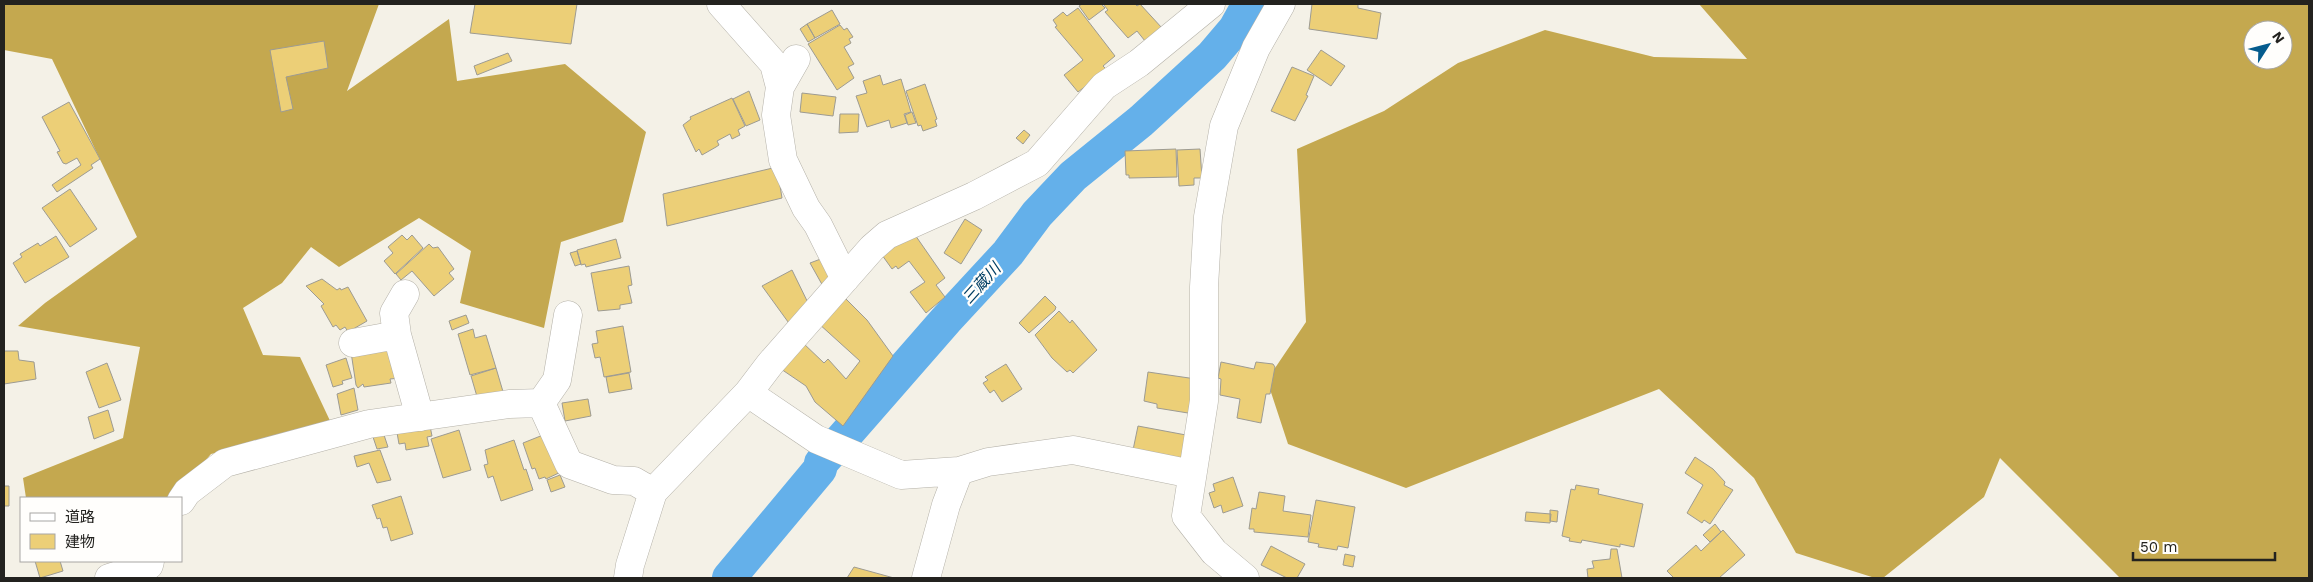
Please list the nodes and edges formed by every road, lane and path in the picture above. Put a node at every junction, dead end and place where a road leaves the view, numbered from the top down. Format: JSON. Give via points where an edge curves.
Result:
{"nodes":[{"id":1,"x":720,"y":4,"type":"edge"},
{"id":2,"x":1211,"y":4,"type":"edge"},
{"id":3,"x":1281,"y":4,"type":"edge"},
{"id":4,"x":796,"y":59,"type":"dead end"},
{"id":5,"x":780,"y":86,"type":"junction"},
{"id":6,"x":845,"y":279,"type":"junction"},
{"id":7,"x":405,"y":294,"type":"dead end"},
{"id":8,"x":568,"y":315,"type":"dead end"},
{"id":9,"x":397,"y":335,"type":"junction"},
{"id":10,"x":353,"y":343,"type":"dead end"},
{"id":11,"x":748,"y":393,"type":"junction"},
{"id":12,"x":541,"y":402,"type":"junction"},
{"id":13,"x":420,"y":417,"type":"junction"},
{"id":14,"x":959,"y":471,"type":"junction"},
{"id":15,"x":1192,"y":474,"type":"junction"},
{"id":16,"x":653,"y":492,"type":"junction"},
{"id":17,"x":182,"y":500,"type":"edge"},
{"id":18,"x":150,"y":562,"type":"edge"},
{"id":19,"x":109,"y":578,"type":"edge"},
{"id":20,"x":628,"y":578,"type":"edge"},
{"id":21,"x":926,"y":578,"type":"edge"},
{"id":22,"x":1245,"y":578,"type":"edge"}],
"edges":[{"from":1,"to":5,"type":"street","via":[[774,64]]},
{"from":2,"to":6,"type":"street","via":[[1139,63],[1104,86],[1037,163],[888,235]]},
{"from":3,"to":15,"type":"street","via":[[1256,48],[1224,126],[1208,217],[1204,402]]},
{"from":4,"to":5,"type":"street"},
{"from":5,"to":6,"type":"street","via":[[776,115],[783,160]]},
{"from":6,"to":11,"type":"street"},
{"from":7,"to":9,"type":"street","via":[[394,313]]},
{"from":8,"to":12,"type":"street","via":[[556,380]]},
{"from":9,"to":10,"type":"street"},
{"from":9,"to":13,"type":"street"},
{"from":11,"to":14,"type":"street","via":[[816,439],[901,475]]},
{"from":11,"to":16,"type":"street"},
{"from":12,"to":13,"type":"street"},
{"from":12,"to":16,"type":"street","via":[[569,464],[613,480],[634,481]]},
{"from":13,"to":17,"type":"street","via":[[368,424],[225,462]]},
{"from":14,"to":15,"type":"street","via":[[988,462],[1073,450]]},
{"from":14,"to":21,"type":"street"},
{"from":15,"to":22,"type":"street","via":[[1186,516],[1214,552]]},
{"from":16,"to":20,"type":"street"},
{"from":18,"to":19,"type":"street","via":[[149,566]]}]}
